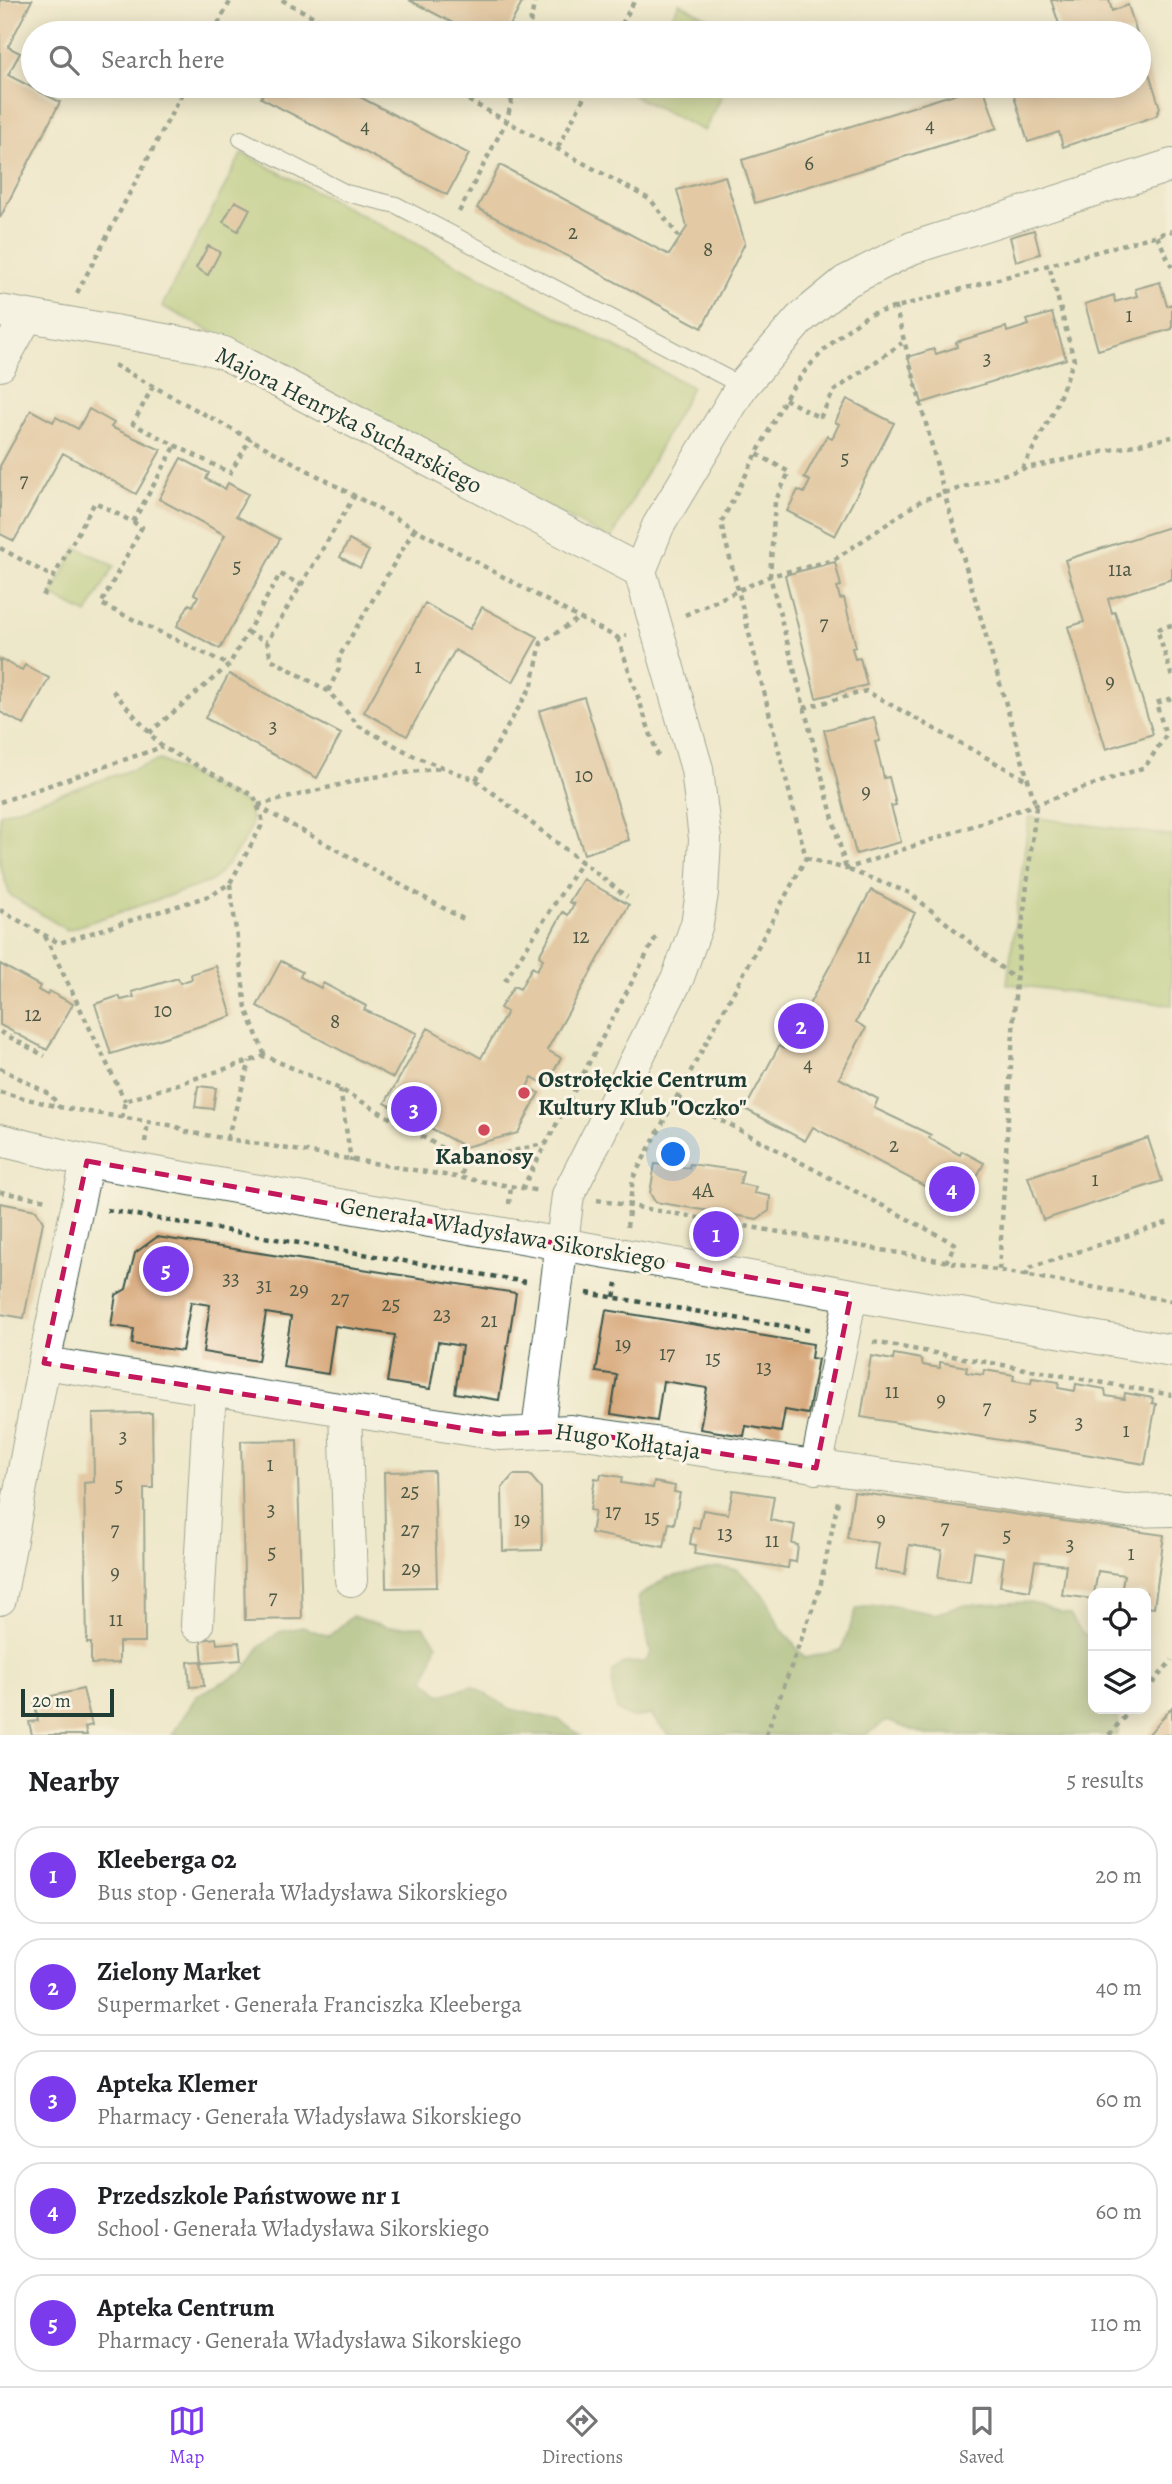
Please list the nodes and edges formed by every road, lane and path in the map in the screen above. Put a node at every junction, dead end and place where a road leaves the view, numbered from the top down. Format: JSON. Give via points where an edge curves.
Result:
{"nodes":[{"id":1,"x":231,"y":0,"type":"edge"},
{"id":2,"x":282,"y":0,"type":"edge"},
{"id":3,"x":535,"y":0,"type":"edge"},
{"id":4,"x":635,"y":0,"type":"edge"},
{"id":5,"x":220,"y":21,"type":"edge"},
{"id":6,"x":321,"y":21,"type":"edge"},
{"id":7,"x":531,"y":21,"type":"edge"},
{"id":8,"x":624,"y":21,"type":"edge"},
{"id":9,"x":180,"y":98,"type":"edge"},
{"id":10,"x":465,"y":98,"type":"edge"},
{"id":11,"x":512,"y":98,"type":"edge"},
{"id":12,"x":584,"y":98,"type":"edge"},
{"id":13,"x":507,"y":120,"type":"junction"},
{"id":14,"x":240,"y":139,"type":"dead end"},
{"id":15,"x":558,"y":147,"type":"junction"},
{"id":16,"x":1172,"y":164,"type":"edge"},
{"id":17,"x":449,"y":231,"type":"junction"},
{"id":18,"x":1172,"y":231,"type":"edge"},
{"id":19,"x":1157,"y":236,"type":"junction"},
{"id":20,"x":678,"y":237,"type":"dead end"},
{"id":21,"x":1049,"y":265,"type":"junction"},
{"id":22,"x":1172,"y":268,"type":"edge"},
{"id":23,"x":72,"y":303,"type":"dead end"},
{"id":24,"x":895,"y":306,"type":"junction"},
{"id":25,"x":13,"y":314,"type":"edge"},
{"id":26,"x":902,"y":343,"type":"junction"},
{"id":27,"x":0,"y":365,"type":"edge"},
{"id":28,"x":153,"y":386,"type":"dead end"},
{"id":29,"x":742,"y":386,"type":"junction"},
{"id":30,"x":785,"y":399,"type":"junction"},
{"id":31,"x":251,"y":438,"type":"dead end"},
{"id":32,"x":176,"y":445,"type":"junction"},
{"id":33,"x":757,"y":454,"type":"junction"},
{"id":34,"x":1022,"y":469,"type":"dead end"},
{"id":35,"x":355,"y":495,"type":"dead end"},
{"id":36,"x":133,"y":522,"type":"junction"},
{"id":37,"x":415,"y":528,"type":"dead end"},
{"id":38,"x":0,"y":548,"type":"edge"},
{"id":39,"x":640,"y":571,"type":"junction"},
{"id":40,"x":53,"y":577,"type":"junction"},
{"id":41,"x":301,"y":585,"type":"junction"},
{"id":42,"x":43,"y":596,"type":"dead end"},
{"id":43,"x":579,"y":618,"type":"dead end"},
{"id":44,"x":1172,"y":625,"type":"edge"},
{"id":45,"x":247,"y":632,"type":"junction"},
{"id":46,"x":618,"y":638,"type":"dead end"},
{"id":47,"x":267,"y":642,"type":"junction"},
{"id":48,"x":229,"y":665,"type":"junction"},
{"id":49,"x":1172,"y":677,"type":"edge"},
{"id":50,"x":112,"y":690,"type":"dead end"},
{"id":51,"x":328,"y":691,"type":"junction"},
{"id":52,"x":1172,"y":698,"type":"edge"},
{"id":53,"x":804,"y":708,"type":"junction"},
{"id":54,"x":149,"y":733,"type":"junction"},
{"id":55,"x":162,"y":747,"type":"junction"},
{"id":56,"x":661,"y":764,"type":"dead end"},
{"id":57,"x":444,"y":768,"type":"junction"},
{"id":58,"x":476,"y":780,"type":"junction"},
{"id":59,"x":1027,"y":780,"type":"junction"},
{"id":60,"x":0,"y":802,"type":"edge"},
{"id":61,"x":257,"y":806,"type":"junction"},
{"id":62,"x":1036,"y":807,"type":"junction"},
{"id":63,"x":806,"y":858,"type":"junction"},
{"id":64,"x":582,"y":861,"type":"junction"},
{"id":65,"x":846,"y":869,"type":"junction"},
{"id":66,"x":230,"y":883,"type":"junction"},
{"id":67,"x":627,"y":897,"type":"dead end"},
{"id":68,"x":0,"y":910,"type":"edge"},
{"id":69,"x":467,"y":920,"type":"dead end"},
{"id":70,"x":662,"y":923,"type":"dead end"},
{"id":71,"x":45,"y":935,"type":"junction"},
{"id":72,"x":1016,"y":980,"type":"junction"},
{"id":73,"x":505,"y":981,"type":"dead end"},
{"id":74,"x":0,"y":1032,"type":"edge"},
{"id":75,"x":45,"y":1056,"type":"dead end"},
{"id":76,"x":265,"y":1056,"type":"junction"},
{"id":77,"x":250,"y":1061,"type":"junction"},
{"id":78,"x":0,"y":1068,"type":"edge"},
{"id":79,"x":340,"y":1089,"type":"junction"},
{"id":80,"x":0,"y":1092,"type":"edge"},
{"id":81,"x":677,"y":1097,"type":"junction"},
{"id":82,"x":125,"y":1101,"type":"junction"},
{"id":83,"x":59,"y":1107,"type":"junction"},
{"id":84,"x":122,"y":1118,"type":"junction"},
{"id":85,"x":227,"y":1139,"type":"junction"},
{"id":86,"x":0,"y":1140,"type":"edge"},
{"id":87,"x":547,"y":1143,"type":"junction"},
{"id":88,"x":87,"y":1161,"type":"junction"},
{"id":89,"x":351,"y":1161,"type":"junction"},
{"id":90,"x":466,"y":1163,"type":"junction"},
{"id":91,"x":460,"y":1179,"type":"junction"},
{"id":92,"x":522,"y":1189,"type":"junction"},
{"id":93,"x":568,"y":1195,"type":"junction"},
{"id":94,"x":631,"y":1207,"type":"junction"},
{"id":95,"x":1172,"y":1221,"type":"edge"},
{"id":96,"x":560,"y":1244,"type":"junction"},
{"id":97,"x":946,"y":1262,"type":"junction"},
{"id":98,"x":999,"y":1272,"type":"junction"},
{"id":99,"x":1026,"y":1277,"type":"junction"},
{"id":100,"x":850,"y":1295,"type":"junction"},
{"id":101,"x":1172,"y":1301,"type":"edge"},
{"id":102,"x":1172,"y":1351,"type":"edge"},
{"id":103,"x":44,"y":1363,"type":"junction"},
{"id":104,"x":210,"y":1390,"type":"junction"},
{"id":105,"x":345,"y":1412,"type":"junction"},
{"id":106,"x":538,"y":1430,"type":"junction"},
{"id":107,"x":830,"y":1470,"type":"junction"},
{"id":108,"x":1172,"y":1510,"type":"edge"},
{"id":109,"x":351,"y":1580,"type":"dead end"},
{"id":110,"x":0,"y":1599,"type":"edge"},
{"id":111,"x":197,"y":1625,"type":"dead end"},
{"id":112,"x":1172,"y":1660,"type":"edge"},
{"id":113,"x":1151,"y":1685,"type":"edge"},
{"id":114,"x":1127,"y":1714,"type":"edge"},
{"id":115,"x":766,"y":1735,"type":"edge"},
{"id":116,"x":1109,"y":1735,"type":"edge"}],
"edges":[{"from":1,"to":5,"type":"path"},
{"from":2,"to":6,"type":"path"},
{"from":3,"to":7,"type":"path"},
{"from":4,"to":8,"type":"path"},
{"from":9,"to":23,"type":"path"},
{"from":10,"to":13,"type":"path"},
{"from":11,"to":13,"type":"path"},
{"from":12,"to":15,"type":"path"},
{"from":13,"to":15,"type":"path"},
{"from":13,"to":17,"type":"path"},
{"from":14,"to":17,"type":"lane","via":[[346,193],[396,205]]},
{"from":15,"to":20,"type":"path","via":[[651,200]]},
{"from":16,"to":29,"type":"street","via":[[880,262],[819,302]]},
{"from":17,"to":29,"type":"lane"},
{"from":18,"to":19,"type":"path"},
{"from":19,"to":21,"type":"path"},
{"from":19,"to":22,"type":"path"},
{"from":21,"to":24,"type":"path"},
{"from":21,"to":34,"type":"path","via":[[1074,360],[1053,413]]},
{"from":24,"to":26,"type":"path"},
{"from":24,"to":30,"type":"path","via":[[869,315],[843,333],[811,364]]},
{"from":25,"to":27,"type":"street"},
{"from":25,"to":39,"type":"street","name":"Majora Henryka Sucharskiego","via":[[224,353]]},
{"from":26,"to":30,"type":"path","via":[[834,390],[820,418]]},
{"from":26,"to":59,"type":"path"},
{"from":28,"to":32,"type":"path","via":[[133,424]]},
{"from":29,"to":39,"type":"street","via":[[657,526]]},
{"from":30,"to":33,"type":"path"},
{"from":31,"to":32,"type":"path","via":[[230,473]]},
{"from":32,"to":36,"type":"path"},
{"from":33,"to":53,"type":"path","via":[[789,472],[775,502],[770,576]]},
{"from":33,"to":63,"type":"path","via":[[721,523]]},
{"from":35,"to":41,"type":"path"},
{"from":36,"to":40,"type":"path","via":[[95,502]]},
{"from":36,"to":48,"type":"path","via":[[142,527],[101,604]]},
{"from":37,"to":51,"type":"path","via":[[340,657],[340,669]]},
{"from":38,"to":40,"type":"path"},
{"from":39,"to":93,"type":"street","via":[[697,769],[705,839],[702,893],[697,924],[678,977]]},
{"from":40,"to":42,"type":"path"},
{"from":41,"to":45,"type":"path","via":[[280,574]]},
{"from":41,"to":47,"type":"path"},
{"from":43,"to":58,"type":"path","via":[[541,643],[532,685]]},
{"from":44,"to":49,"type":"path","via":[[1157,629]]},
{"from":45,"to":47,"type":"path"},
{"from":45,"to":48,"type":"path"},
{"from":46,"to":56,"type":"path"},
{"from":47,"to":51,"type":"path","via":[[271,659]]},
{"from":48,"to":54,"type":"path"},
{"from":50,"to":54,"type":"path"},
{"from":51,"to":57,"type":"path","via":[[359,726]]},
{"from":52,"to":62,"type":"path","via":[[1156,703],[1166,735],[1145,767]]},
{"from":53,"to":59,"type":"path","via":[[866,691]]},
{"from":53,"to":65,"type":"path"},
{"from":54,"to":55,"type":"path"},
{"from":55,"to":60,"type":"path"},
{"from":55,"to":61,"type":"path","via":[[254,796]]},
{"from":57,"to":58,"type":"path"},
{"from":57,"to":61,"type":"path","via":[[367,778]]},
{"from":58,"to":64,"type":"path"},
{"from":59,"to":62,"type":"path"},
{"from":61,"to":66,"type":"path","via":[[261,827]]},
{"from":61,"to":69,"type":"path"},
{"from":62,"to":65,"type":"path"},
{"from":62,"to":72,"type":"path"},
{"from":63,"to":65,"type":"path"},
{"from":63,"to":81,"type":"path"},
{"from":64,"to":67,"type":"path"},
{"from":64,"to":73,"type":"path"},
{"from":65,"to":72,"type":"path","via":[[910,893]]},
{"from":66,"to":71,"type":"path","via":[[212,895],[60,943]]},
{"from":66,"to":76,"type":"path","via":[[246,1008]]},
{"from":68,"to":71,"type":"path"},
{"from":70,"to":87,"type":"path"},
{"from":71,"to":82,"type":"path"},
{"from":72,"to":98,"type":"path"},
{"from":74,"to":75,"type":"path"},
{"from":76,"to":77,"type":"path"},
{"from":76,"to":79,"type":"path"},
{"from":77,"to":82,"type":"path"},
{"from":77,"to":85,"type":"path"},
{"from":78,"to":83,"type":"path","via":[[51,1095]]},
{"from":79,"to":89,"type":"path"},
{"from":79,"to":90,"type":"path"},
{"from":80,"to":83,"type":"path"},
{"from":81,"to":94,"type":"path","via":[[633,1178]]},
{"from":81,"to":97,"type":"path","via":[[955,1244]]},
{"from":82,"to":84,"type":"path"},
{"from":83,"to":84,"type":"path"},
{"from":84,"to":85,"type":"path"},
{"from":85,"to":89,"type":"path"},
{"from":86,"to":88,"type":"street","name":"Generała Władysława Sikorskiego"},
{"from":87,"to":90,"type":"path"},
{"from":87,"to":92,"type":"path"},
{"from":88,"to":96,"type":"street","name":"Generała Władysława Sikorskiego"},
{"from":88,"to":103,"type":"street"},
{"from":89,"to":91,"type":"path"},
{"from":90,"to":91,"type":"path"},
{"from":91,"to":92,"type":"path"},
{"from":92,"to":93,"type":"path"},
{"from":93,"to":94,"type":"path"},
{"from":93,"to":96,"type":"street"},
{"from":94,"to":97,"type":"path"},
{"from":95,"to":99,"type":"path","via":[[1029,1268]]},
{"from":96,"to":100,"type":"street","name":"Generała Władysława Sikorskiego"},
{"from":96,"to":106,"type":"street"},
{"from":97,"to":98,"type":"path"},
{"from":98,"to":99,"type":"path"},
{"from":99,"to":101,"type":"path"},
{"from":100,"to":102,"type":"street","name":"Generała Władysława Sikorskiego"},
{"from":100,"to":107,"type":"street"},
{"from":103,"to":104,"type":"street","name":"Hugo Kołłątaja"},
{"from":103,"to":110,"type":"street"},
{"from":104,"to":105,"type":"street","name":"Hugo Kołłątaja"},
{"from":104,"to":111,"type":"street"},
{"from":105,"to":106,"type":"street","name":"Hugo Kołłątaja","via":[[499,1434]]},
{"from":105,"to":109,"type":"street"},
{"from":106,"to":107,"type":"street","name":"Hugo Kołłątaja"},
{"from":107,"to":108,"type":"street","name":"Hugo Kołłątaja","via":[[1125,1511]]},
{"from":107,"to":115,"type":"path","via":[[820,1588]]},
{"from":112,"to":113,"type":"path"},
{"from":114,"to":116,"type":"path"}]}
